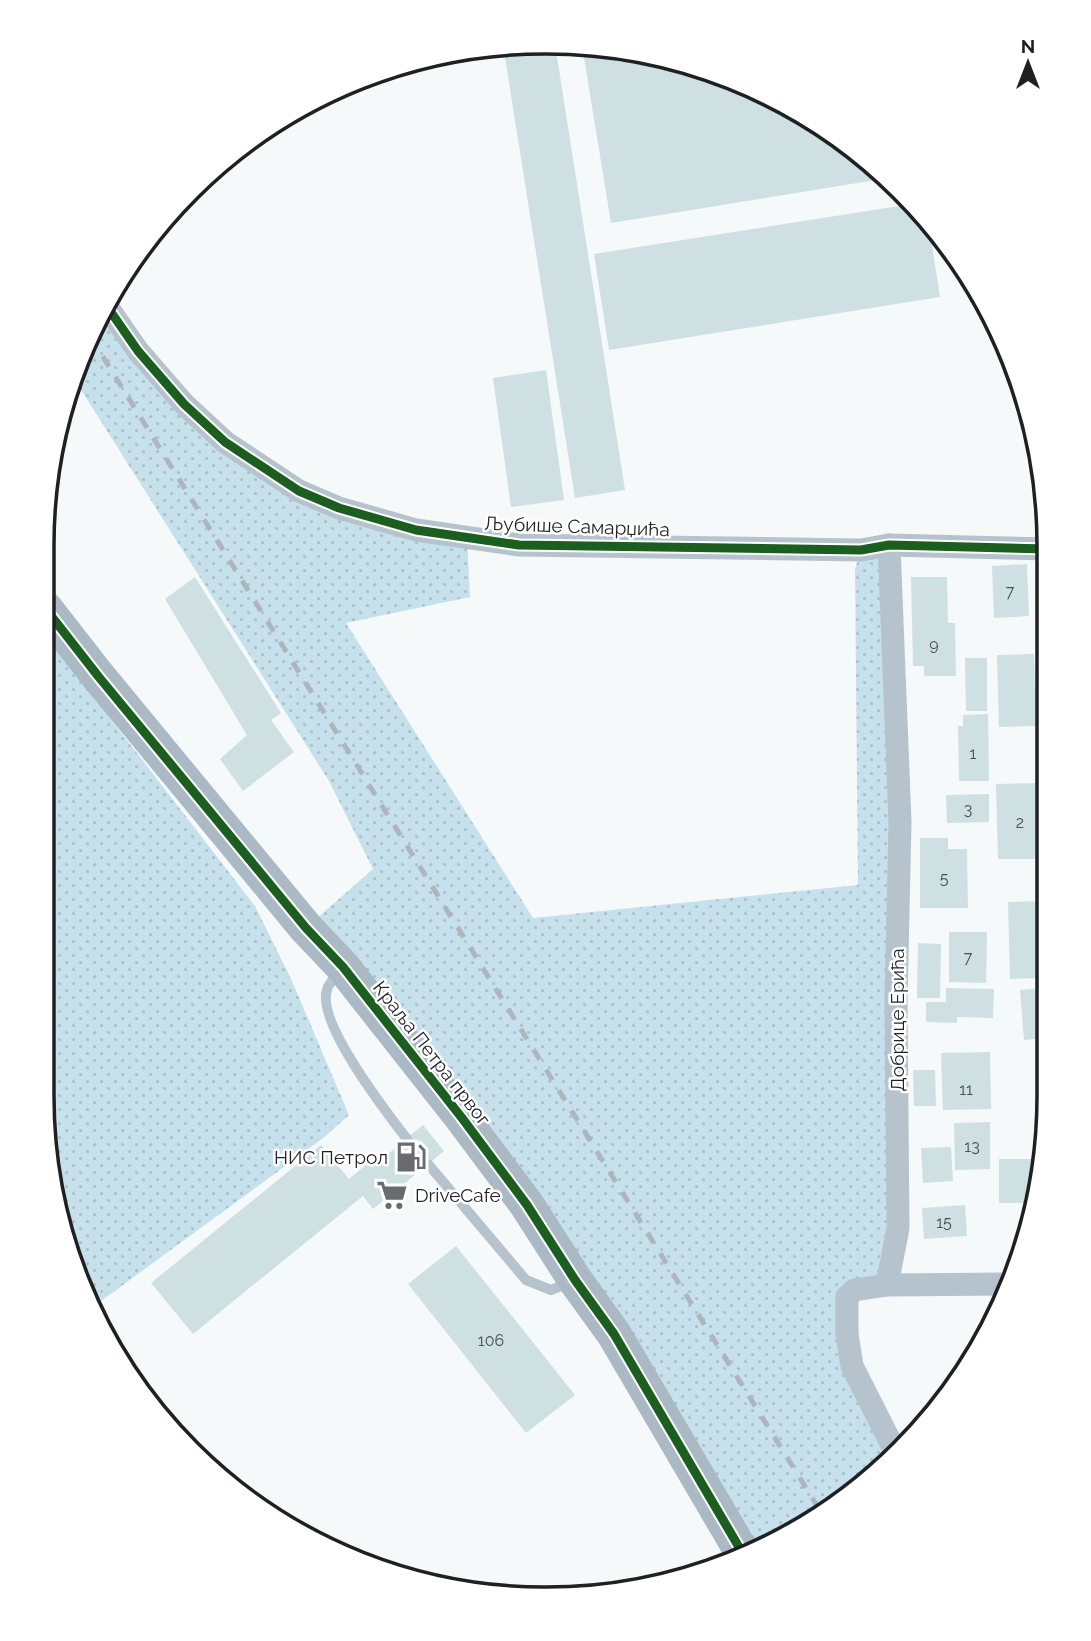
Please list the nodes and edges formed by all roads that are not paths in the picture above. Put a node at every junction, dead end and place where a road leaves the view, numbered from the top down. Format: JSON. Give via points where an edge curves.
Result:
{"nodes":[{"id":1,"x":113,"y":314,"type":"edge"},
{"id":2,"x":889,"y":545,"type":"junction"},
{"id":3,"x":1037,"y":549,"type":"edge"},
{"id":4,"x":54,"y":619,"type":"edge"},
{"id":5,"x":343,"y":967,"type":"junction"},
{"id":6,"x":407,"y":1139,"type":"dead end"},
{"id":7,"x":428,"y":1164,"type":"dead end"},
{"id":8,"x":575,"y":1280,"type":"junction"},
{"id":9,"x":999,"y":1284,"type":"edge"},
{"id":10,"x":887,"y":1285,"type":"junction"},
{"id":11,"x":892,"y":1444,"type":"edge"},
{"id":12,"x":739,"y":1547,"type":"edge"}],
"edges":[{"from":1,"to":2,"type":"street","name":"Љубише Самарџића","via":[[184,404],[225,442],[299,491],[339,508],[416,530],[519,545],[861,550]]},
{"from":2,"to":3,"type":"street","name":"Љубише Самарџића"},
{"from":2,"to":10,"type":"street","name":"Добрице Ерића","via":[[900,822],[898,1228]]},
{"from":4,"to":5,"type":"main road","name":"Краља Петра првог","via":[[306,928]]},
{"from":5,"to":6,"type":"lane","via":[[327,989],[329,1016],[368,1087]]},
{"from":5,"to":8,"type":"main road","name":"Краља Петра првог","via":[[527,1205]]},
{"from":7,"to":8,"type":"lane","via":[[526,1280],[551,1290]]},
{"from":8,"to":12,"type":"main road","name":"Краља Петра првог","via":[[614,1334]]},
{"from":9,"to":10,"type":"street"},
{"from":10,"to":11,"type":"street","via":[[854,1290],[847,1297],[847,1334],[852,1366]]}]}
